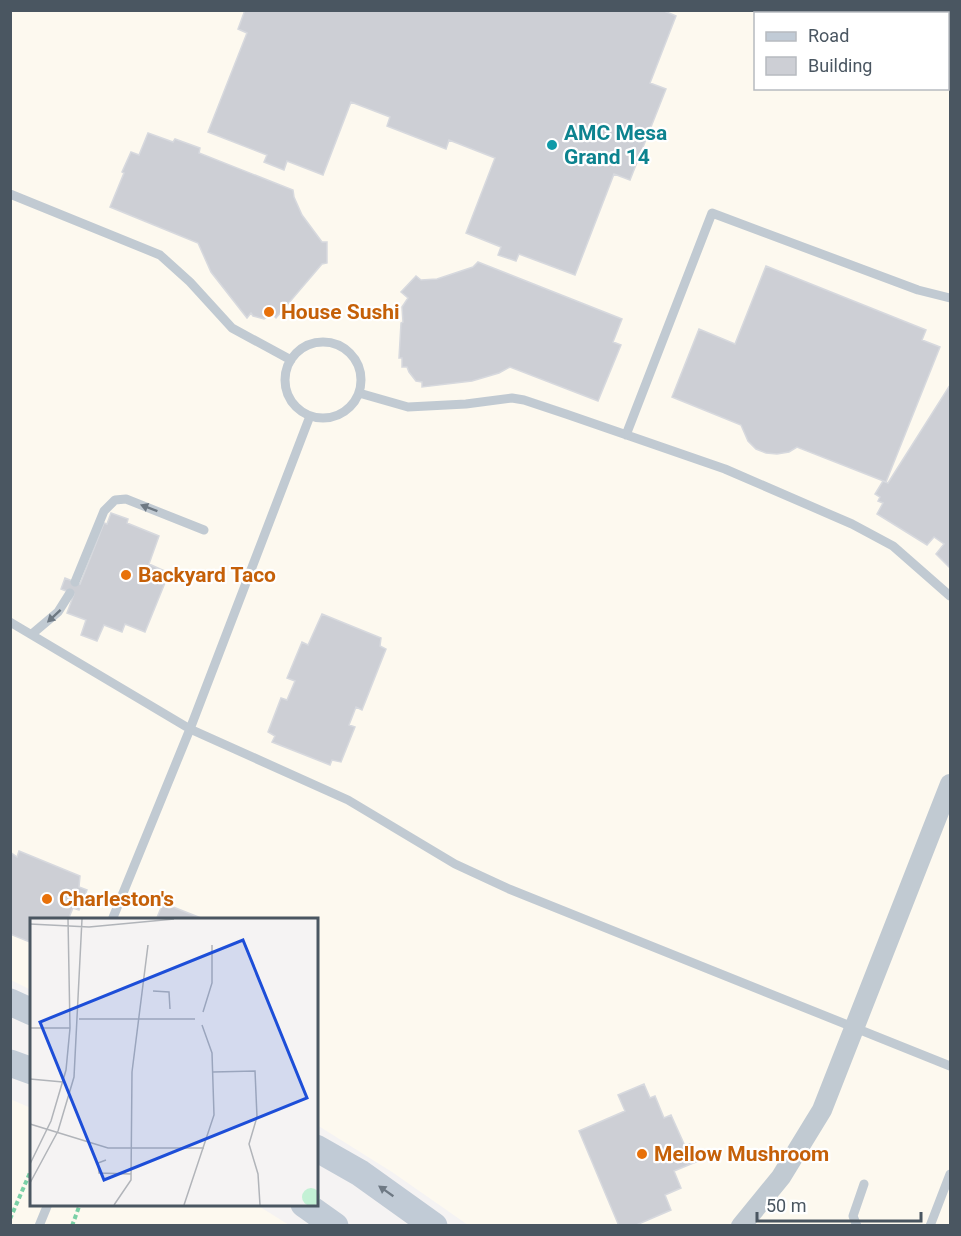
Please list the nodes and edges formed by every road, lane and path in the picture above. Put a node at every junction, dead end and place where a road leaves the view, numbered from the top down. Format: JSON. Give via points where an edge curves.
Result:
{"nodes":[{"id":1,"x":10,"y":194,"type":"edge"},
{"id":2,"x":951,"y":298,"type":"edge"},
{"id":3,"x":291,"y":360,"type":"junction"},
{"id":4,"x":359,"y":393,"type":"junction"},
{"id":5,"x":310,"y":416,"type":"junction"},
{"id":6,"x":626,"y":435,"type":"junction"},
{"id":7,"x":204,"y":530,"type":"dead end"},
{"id":8,"x":75,"y":582,"type":"dead end"},
{"id":9,"x":70,"y":593,"type":"dead end"},
{"id":10,"x":951,"y":596,"type":"edge"},
{"id":11,"x":10,"y":622,"type":"edge"},
{"id":12,"x":32,"y":634,"type":"junction"},
{"id":13,"x":190,"y":729,"type":"junction"},
{"id":14,"x":951,"y":784,"type":"edge"},
{"id":15,"x":113,"y":918,"type":"edge"},
{"id":16,"x":10,"y":1002,"type":"edge"},
{"id":17,"x":30,"y":1011,"type":"edge"},
{"id":18,"x":855,"y":1028,"type":"junction"},
{"id":19,"x":10,"y":1063,"type":"edge"},
{"id":20,"x":951,"y":1066,"type":"edge"},
{"id":21,"x":30,"y":1070,"type":"edge"},
{"id":22,"x":318,"y":1149,"type":"edge"},
{"id":23,"x":30,"y":1173,"type":"edge"},
{"id":24,"x":951,"y":1174,"type":"edge"},
{"id":25,"x":864,"y":1184,"type":"dead end"},
{"id":26,"x":47,"y":1206,"type":"edge"},
{"id":27,"x":79,"y":1206,"type":"edge"},
{"id":28,"x":307,"y":1206,"type":"edge"},
{"id":29,"x":10,"y":1219,"type":"edge"},
{"id":30,"x":39,"y":1226,"type":"edge"},
{"id":31,"x":72,"y":1226,"type":"edge"},
{"id":32,"x":334,"y":1226,"type":"edge"},
{"id":33,"x":434,"y":1226,"type":"edge"},
{"id":34,"x":741,"y":1226,"type":"edge"},
{"id":35,"x":857,"y":1226,"type":"edge"},
{"id":36,"x":930,"y":1226,"type":"edge"}],
"edges":[{"from":1,"to":3,"type":"lane","via":[[160,255],[232,328]]},
{"from":2,"to":6,"type":"lane","via":[[918,291],[712,213]]},
{"from":3,"to":4,"type":"lane","via":[[309,344],[334,343],[345,348],[360,368]]},
{"from":3,"to":5,"type":"lane","via":[[286,370],[287,393],[292,403]]},
{"from":4,"to":5,"type":"lane","via":[[345,412],[322,419]]},
{"from":4,"to":6,"type":"lane","via":[[408,407],[512,398]]},
{"from":5,"to":13,"type":"lane"},
{"from":6,"to":10,"type":"lane","via":[[725,469],[852,524],[893,546]]},
{"from":7,"to":8,"type":"lane","one_way":true,"via":[[126,499],[115,500],[104,511]]},
{"from":9,"to":12,"type":"lane","one_way":true,"via":[[58,612]]},
{"from":11,"to":12,"type":"lane"},
{"from":12,"to":13,"type":"lane"},
{"from":13,"to":15,"type":"lane"},
{"from":13,"to":18,"type":"lane","via":[[348,800],[455,864],[509,889]]},
{"from":14,"to":18,"type":"street"},
{"from":16,"to":17,"type":"main road"},
{"from":18,"to":20,"type":"lane"},
{"from":18,"to":34,"type":"street","via":[[822,1110],[800,1149]]},
{"from":19,"to":21,"type":"main road"},
{"from":33,"to":22,"type":"main road","one_way":true,"via":[[360,1173]]},
{"from":23,"to":29,"type":"path"},
{"from":24,"to":36,"type":"lane"},
{"from":25,"to":35,"type":"lane","via":[[853,1216]]},
{"from":26,"to":30,"type":"lane"},
{"from":27,"to":31,"type":"path"},
{"from":28,"to":32,"type":"main road"}]}
